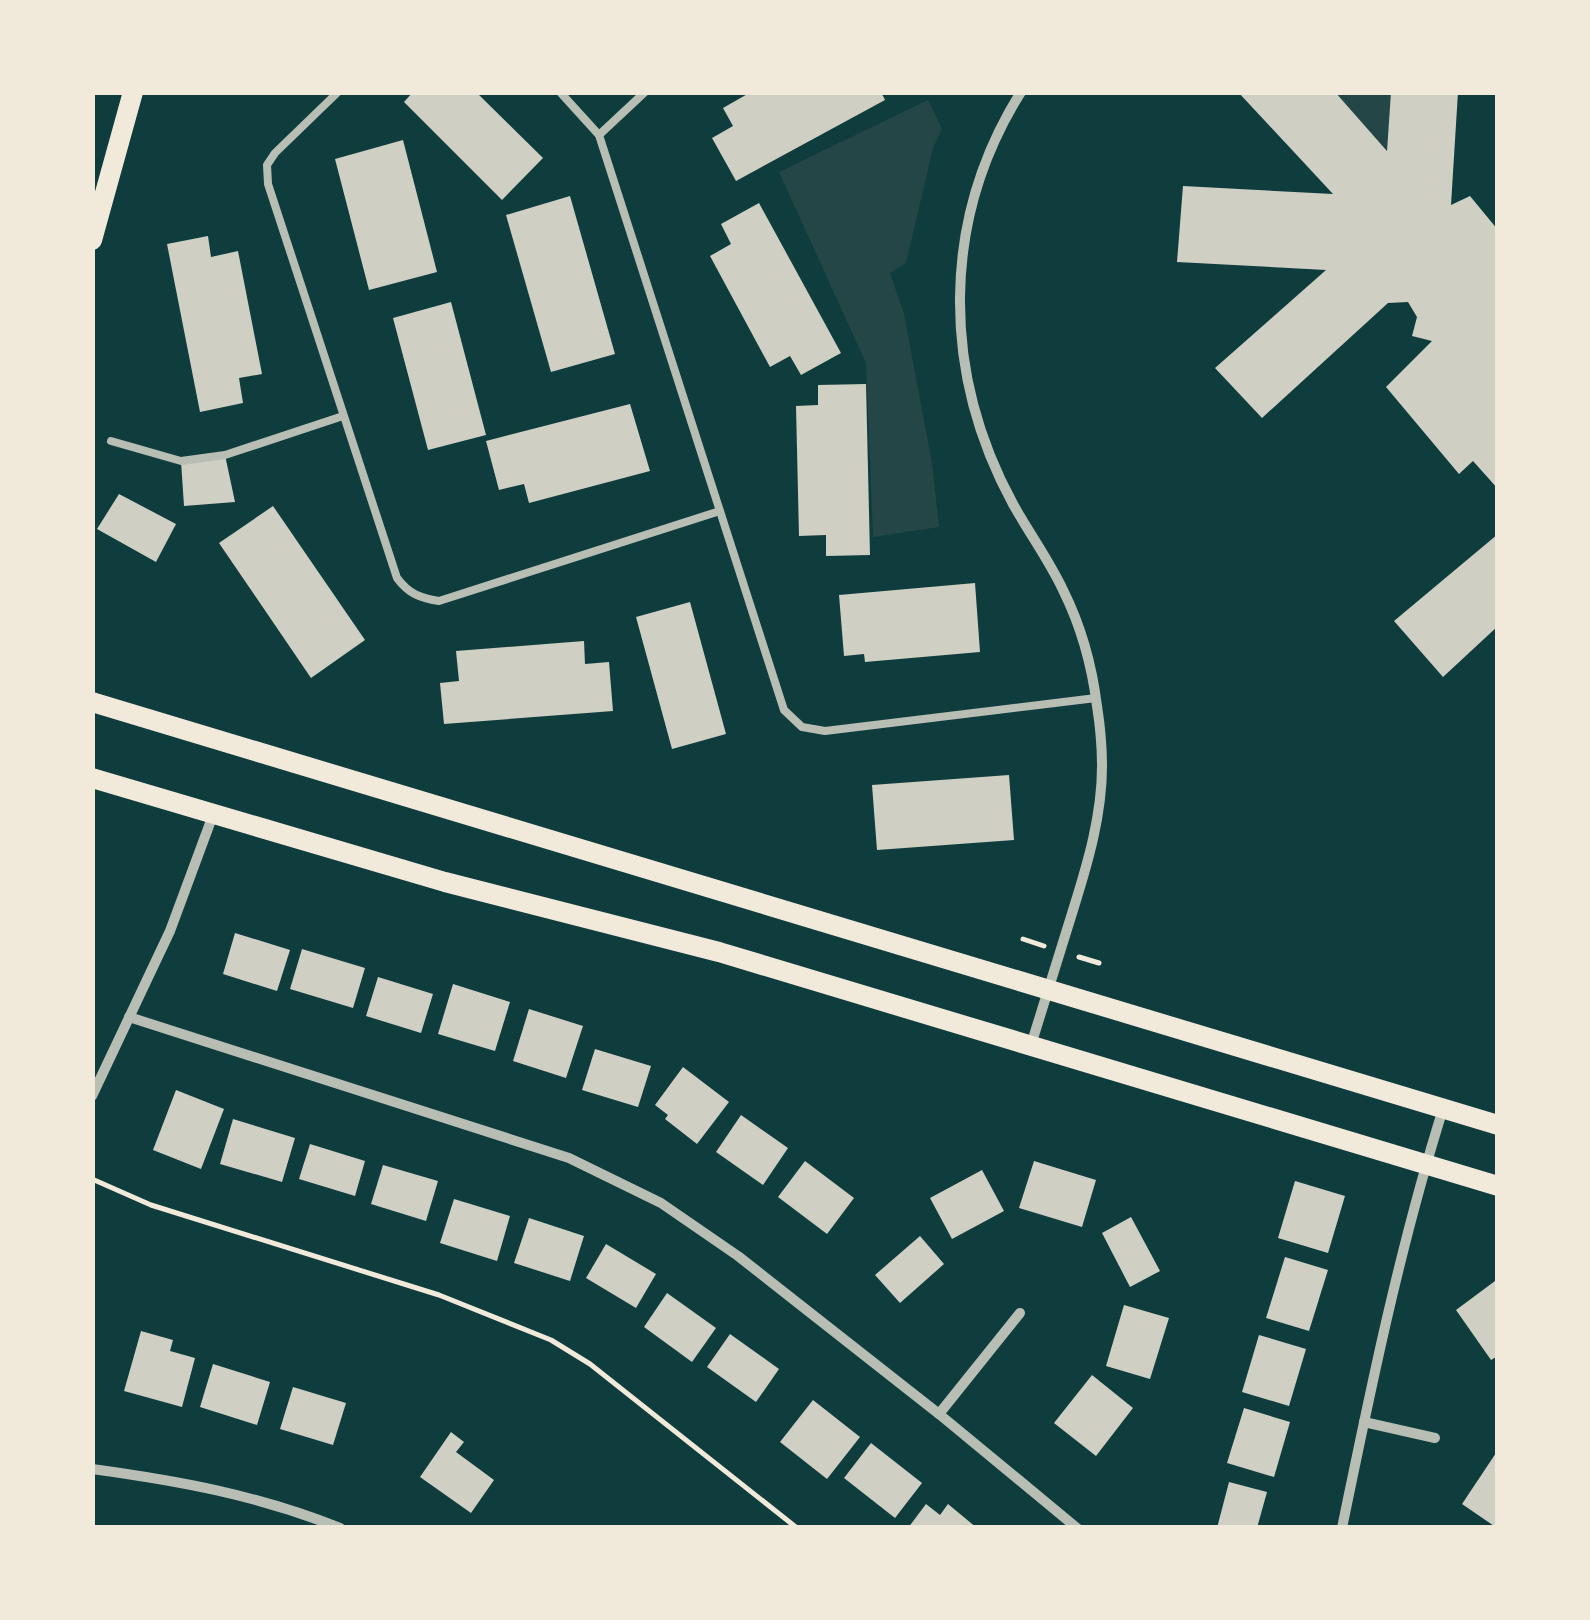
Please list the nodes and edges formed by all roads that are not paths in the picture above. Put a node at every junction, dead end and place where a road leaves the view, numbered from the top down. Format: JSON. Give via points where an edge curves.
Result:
{"nodes":[{"id":1,"x":133,"y":92,"type":"edge"},
{"id":2,"x":338,"y":92,"type":"edge"},
{"id":3,"x":560,"y":92,"type":"edge"},
{"id":4,"x":645,"y":92,"type":"edge"},
{"id":5,"x":1021,"y":92,"type":"edge"},
{"id":6,"x":600,"y":135,"type":"junction"},
{"id":7,"x":92,"y":240,"type":"edge"},
{"id":8,"x":343,"y":416,"type":"junction"},
{"id":9,"x":111,"y":442,"type":"dead end"},
{"id":10,"x":720,"y":511,"type":"junction"},
{"id":11,"x":1096,"y":698,"type":"junction"},
{"id":12,"x":92,"y":702,"type":"edge"},
{"id":13,"x":92,"y":778,"type":"edge"},
{"id":14,"x":213,"y":815,"type":"junction"},
{"id":15,"x":1048,"y":989,"type":"junction"},
{"id":16,"x":129,"y":1017,"type":"junction"},
{"id":17,"x":1031,"y":1046,"type":"junction"},
{"id":18,"x":92,"y":1096,"type":"edge"},
{"id":19,"x":1443,"y":1110,"type":"junction"},
{"id":20,"x":1498,"y":1125,"type":"edge"},
{"id":21,"x":1425,"y":1165,"type":"junction"},
{"id":22,"x":1498,"y":1186,"type":"edge"},
{"id":23,"x":1020,"y":1313,"type":"dead end"},
{"id":24,"x":939,"y":1414,"type":"junction"},
{"id":25,"x":1364,"y":1422,"type":"junction"},
{"id":26,"x":1436,"y":1438,"type":"dead end"},
{"id":27,"x":92,"y":1470,"type":"edge"},
{"id":28,"x":340,"y":1528,"type":"edge"},
{"id":29,"x":1077,"y":1528,"type":"edge"},
{"id":30,"x":1342,"y":1528,"type":"edge"}],
"edges":[{"from":1,"to":7,"type":"main road"},
{"from":2,"to":8,"type":"lane","via":[[267,166]]},
{"from":3,"to":6,"type":"lane"},
{"from":4,"to":6,"type":"lane"},
{"from":5,"to":11,"type":"street","via":[[971,208],[959,298],[966,378],[1012,503],[1080,629]]},
{"from":6,"to":10,"type":"lane"},
{"from":8,"to":9,"type":"lane","via":[[225,455],[180,462]]},
{"from":8,"to":10,"type":"lane","via":[[397,578],[420,598],[439,601]]},
{"from":10,"to":11,"type":"lane","via":[[784,710],[802,727],[825,731]]},
{"from":11,"to":15,"type":"street","via":[[1099,808]]},
{"from":12,"to":15,"type":"main road"},
{"from":13,"to":14,"type":"main road"},
{"from":14,"to":16,"type":"street"},
{"from":14,"to":17,"type":"main road","via":[[719,952]]},
{"from":15,"to":17,"type":"street"},
{"from":15,"to":19,"type":"main road"},
{"from":16,"to":18,"type":"street"},
{"from":16,"to":24,"type":"street","via":[[568,1158],[661,1203]]},
{"from":17,"to":21,"type":"main road"},
{"from":19,"to":20,"type":"main road"},
{"from":19,"to":21,"type":"street"},
{"from":21,"to":22,"type":"main road"},
{"from":21,"to":25,"type":"street"},
{"from":23,"to":24,"type":"street"},
{"from":24,"to":29,"type":"street"},
{"from":25,"to":26,"type":"street"},
{"from":25,"to":30,"type":"street"},
{"from":27,"to":28,"type":"street","via":[[192,1483]]}]}
